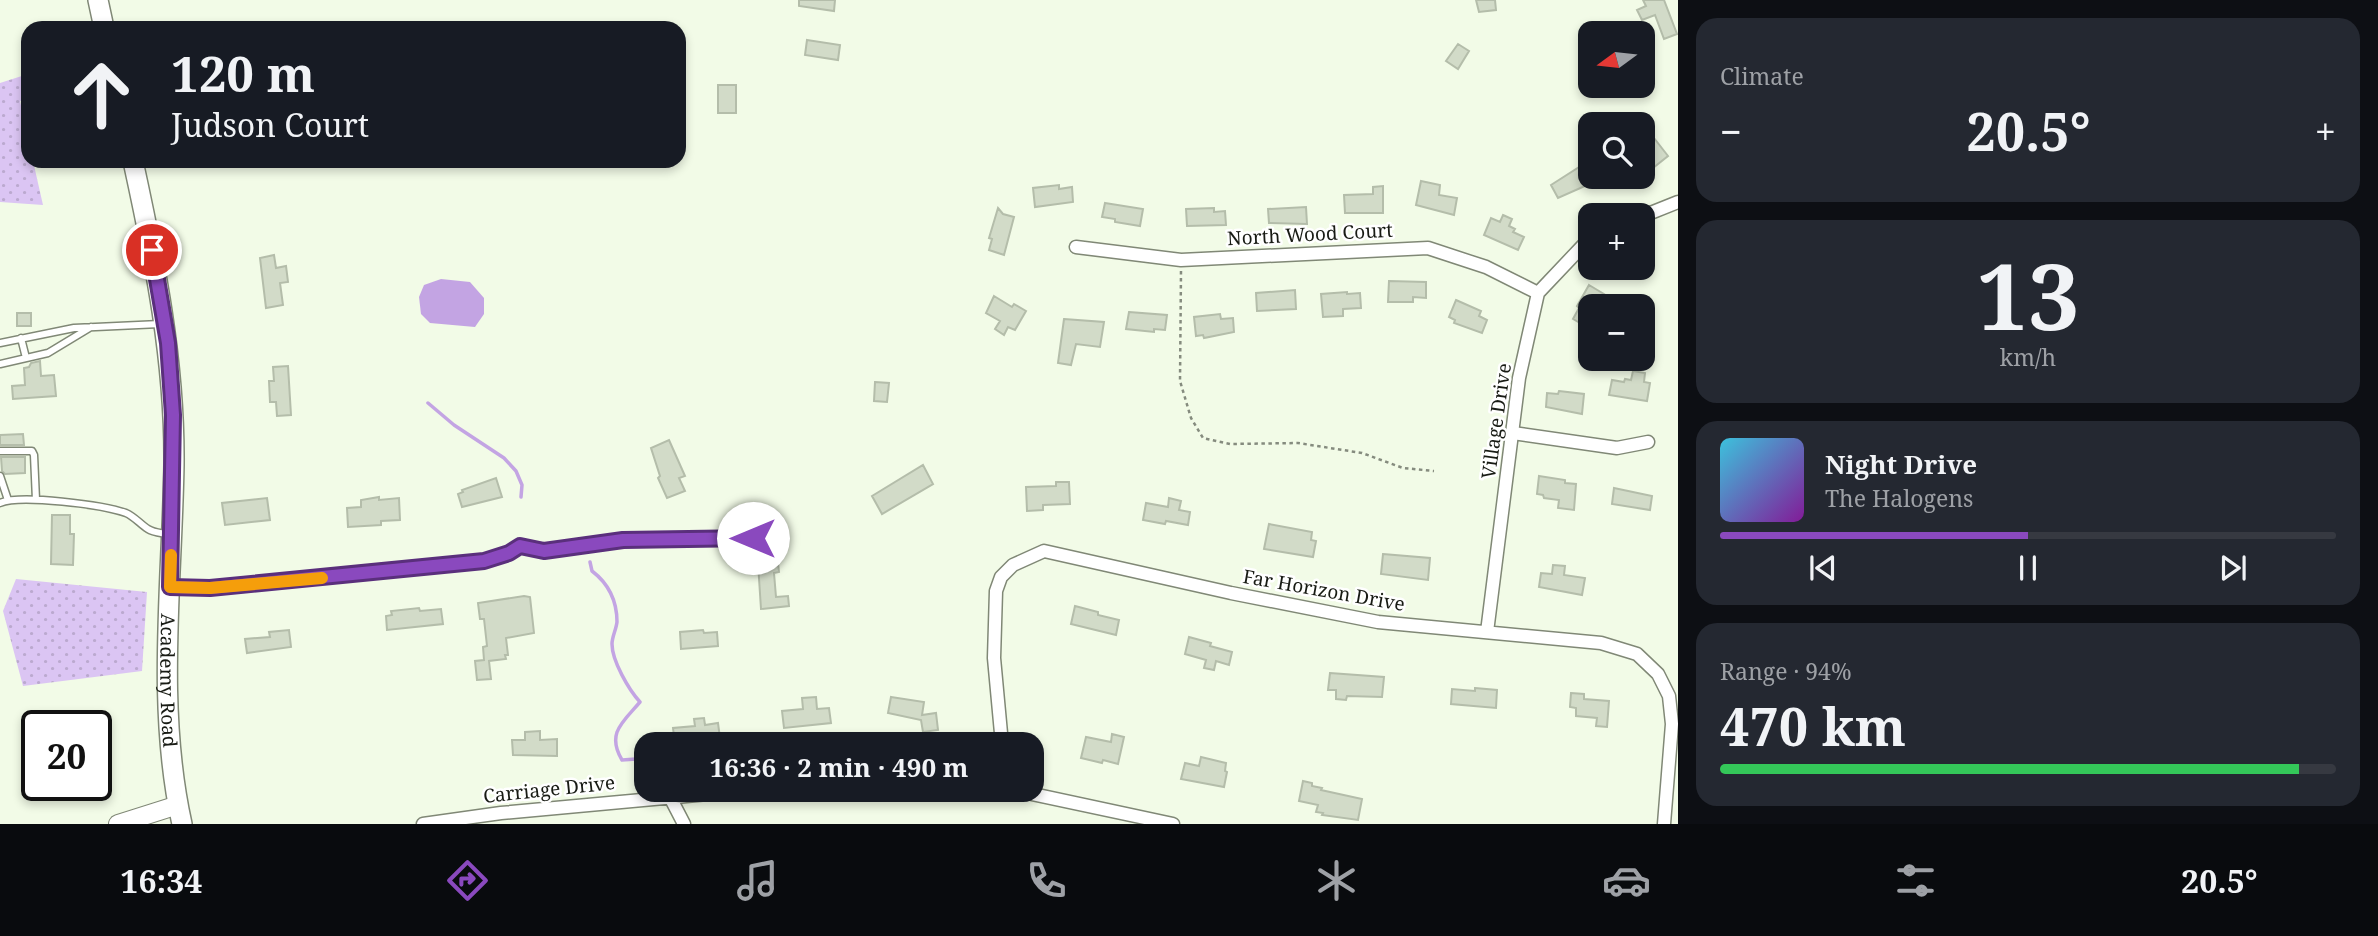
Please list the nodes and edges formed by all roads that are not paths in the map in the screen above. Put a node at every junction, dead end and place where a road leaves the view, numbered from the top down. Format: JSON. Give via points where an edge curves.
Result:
{"nodes":[{"id":1,"x":98,"y":0,"type":"edge"},
{"id":2,"x":102,"y":21,"type":"edge"},
{"id":3,"x":134,"y":168,"type":"edge"},
{"id":4,"x":1678,"y":202,"type":"edge"},
{"id":5,"x":1655,"y":211,"type":"edge"},
{"id":6,"x":1076,"y":247,"type":"dead end"},
{"id":7,"x":1578,"y":251,"type":"edge"},
{"id":8,"x":1538,"y":293,"type":"junction"},
{"id":9,"x":165,"y":324,"type":"junction"},
{"id":10,"x":92,"y":327,"type":"junction"},
{"id":11,"x":22,"y":338,"type":"junction"},
{"id":12,"x":0,"y":343,"type":"edge"},
{"id":13,"x":26,"y":358,"type":"junction"},
{"id":14,"x":0,"y":364,"type":"edge"},
{"id":15,"x":1513,"y":433,"type":"junction"},
{"id":16,"x":1648,"y":442,"type":"dead end"},
{"id":17,"x":0,"y":451,"type":"edge"},
{"id":18,"x":0,"y":476,"type":"edge"},
{"id":19,"x":8,"y":500,"type":"junction"},
{"id":20,"x":36,"y":500,"type":"junction"},
{"id":21,"x":0,"y":503,"type":"edge"},
{"id":22,"x":172,"y":535,"type":"junction"},
{"id":23,"x":753,"y":538,"type":"dead end"},
{"id":24,"x":520,"y":546,"type":"joint"},
{"id":25,"x":170,"y":587,"type":"junction"},
{"id":26,"x":1487,"y":632,"type":"junction"},
{"id":27,"x":1001,"y":732,"type":"edge"},
{"id":28,"x":1044,"y":796,"type":"edge"},
{"id":29,"x":634,"y":800,"type":"edge"},
{"id":30,"x":673,"y":802,"type":"edge"},
{"id":31,"x":180,"y":815,"type":"edge"},
{"id":32,"x":118,"y":824,"type":"edge"},
{"id":33,"x":423,"y":824,"type":"edge"},
{"id":34,"x":684,"y":824,"type":"edge"},
{"id":35,"x":1173,"y":824,"type":"edge"},
{"id":36,"x":1664,"y":824,"type":"edge"}],
"edges":[{"from":1,"to":2,"type":"main road"},
{"from":3,"to":9,"type":"main road","name":"Academy Road"},
{"from":4,"to":5,"type":"street"},
{"from":6,"to":8,"type":"street","name":"North Wood Court","via":[[1181,260],[1427,248],[1486,267]]},
{"from":7,"to":8,"type":"street"},
{"from":8,"to":15,"type":"street","name":"Village Drive","via":[[1519,378]]},
{"from":9,"to":10,"type":"lane"},
{"from":9,"to":22,"type":"main road","name":"Academy Road","via":[[173,415]]},
{"from":10,"to":11,"type":"lane"},
{"from":10,"to":13,"type":"lane","via":[[48,353]]},
{"from":11,"to":12,"type":"lane"},
{"from":11,"to":13,"type":"lane"},
{"from":13,"to":14,"type":"lane"},
{"from":15,"to":16,"type":"street","via":[[1618,448]]},
{"from":15,"to":26,"type":"street","name":"Village Drive"},
{"from":17,"to":20,"type":"lane","via":[[32,451]]},
{"from":18,"to":19,"type":"lane"},
{"from":19,"to":20,"type":"lane"},
{"from":19,"to":21,"type":"lane"},
{"from":20,"to":22,"type":"lane","via":[[114,509],[150,531]]},
{"from":22,"to":25,"type":"main road","name":"Academy Road"},
{"from":23,"to":24,"type":"lane","via":[[617,540],[544,551]]},
{"from":24,"to":25,"type":"street","via":[[484,561],[210,588]]},
{"from":25,"to":31,"type":"main road","name":"Academy Road","via":[[169,695]]},
{"from":26,"to":27,"type":"street","name":"Far Horizon Drive","via":[[1378,622],[1044,551],[1013,565],[996,591],[994,658]]},
{"from":26,"to":36,"type":"street","name":"Far Horizon Drive","via":[[1601,643],[1637,654],[1658,674],[1669,696],[1672,724]]},
{"from":28,"to":35,"type":"street"},
{"from":29,"to":33,"type":"street","name":"Carriage Drive"},
{"from":30,"to":34,"type":"street"},
{"from":31,"to":32,"type":"street"}]}
